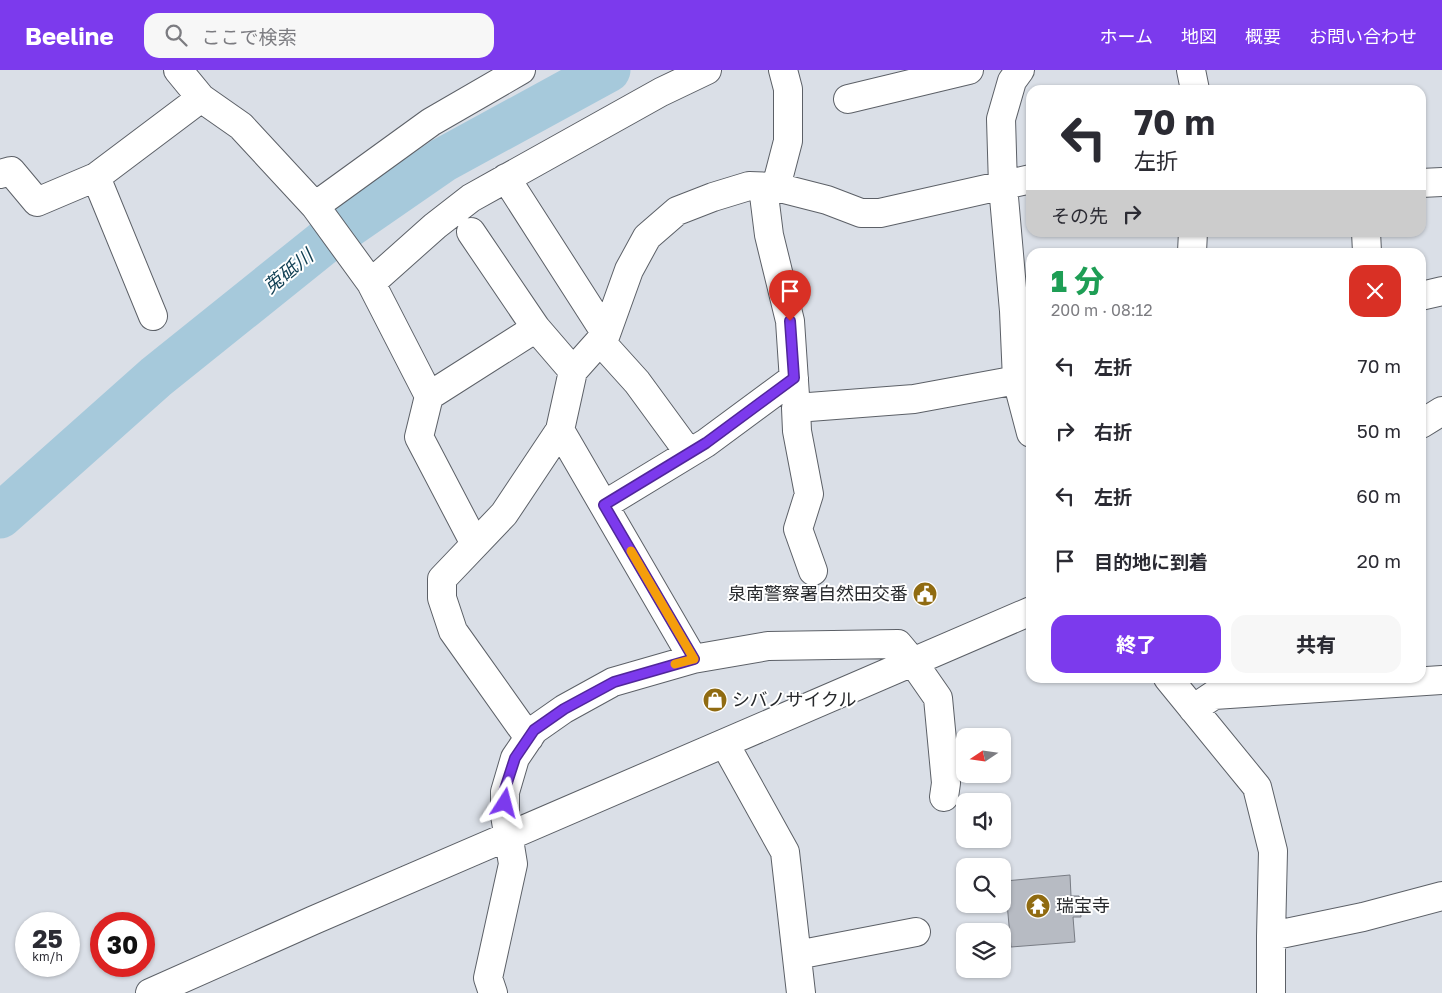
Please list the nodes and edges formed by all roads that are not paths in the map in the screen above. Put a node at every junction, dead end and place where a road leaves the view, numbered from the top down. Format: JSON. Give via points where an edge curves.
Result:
{"nodes":[{"id":1,"x":178,"y":70,"type":"edge"},
{"id":2,"x":521,"y":70,"type":"edge"},
{"id":3,"x":708,"y":70,"type":"edge"},
{"id":4,"x":782,"y":70,"type":"edge"},
{"id":5,"x":969,"y":70,"type":"edge"},
{"id":6,"x":1191,"y":70,"type":"edge"},
{"id":7,"x":1018,"y":71,"type":"edge"},
{"id":8,"x":1194,"y":85,"type":"edge"},
{"id":9,"x":202,"y":98,"type":"junction"},
{"id":10,"x":848,"y":99,"type":"dead end"},
{"id":11,"x":0,"y":174,"type":"edge"},
{"id":12,"x":96,"y":177,"type":"junction"},
{"id":13,"x":506,"y":178,"type":"junction"},
{"id":14,"x":1026,"y":181,"type":"edge"},
{"id":15,"x":1442,"y":182,"type":"edge"},
{"id":16,"x":1426,"y":183,"type":"edge"},
{"id":17,"x":1003,"y":186,"type":"junction"},
{"id":18,"x":769,"y":187,"type":"junction"},
{"id":19,"x":315,"y":206,"type":"junction"},
{"id":20,"x":471,"y":232,"type":"dead end"},
{"id":21,"x":371,"y":283,"type":"junction"},
{"id":22,"x":1442,"y":291,"type":"edge"},
{"id":23,"x":1426,"y":295,"type":"edge"},
{"id":24,"x":1022,"y":310,"type":"edge"},
{"id":25,"x":153,"y":316,"type":"dead end"},
{"id":26,"x":536,"y":328,"type":"junction"},
{"id":27,"x":603,"y":338,"type":"junction"},
{"id":28,"x":573,"y":371,"type":"junction"},
{"id":29,"x":794,"y":378,"type":"junction"},
{"id":30,"x":1017,"y":380,"type":"junction"},
{"id":31,"x":429,"y":396,"type":"junction"},
{"id":32,"x":796,"y":408,"type":"junction"},
{"id":33,"x":1442,"y":411,"type":"edge"},
{"id":34,"x":1026,"y":413,"type":"edge"},
{"id":35,"x":1426,"y":421,"type":"edge"},
{"id":36,"x":560,"y":430,"type":"junction"},
{"id":37,"x":689,"y":453,"type":"junction"},
{"id":38,"x":604,"y":505,"type":"junction"},
{"id":39,"x":475,"y":544,"type":"junction"},
{"id":40,"x":813,"y":570,"type":"dead end"},
{"id":41,"x":1026,"y":613,"type":"edge"},
{"id":42,"x":694,"y":659,"type":"junction"},
{"id":43,"x":913,"y":662,"type":"junction"},
{"id":44,"x":1442,"y":680,"type":"edge"},
{"id":45,"x":1426,"y":681,"type":"edge"},
{"id":46,"x":1172,"y":683,"type":"edge"},
{"id":47,"x":1396,"y":683,"type":"edge"},
{"id":48,"x":1193,"y":709,"type":"junction"},
{"id":49,"x":529,"y":738,"type":"junction"},
{"id":50,"x":725,"y":744,"type":"junction"},
{"id":51,"x":944,"y":797,"type":"dead end"},
{"id":52,"x":508,"y":837,"type":"junction"},
{"id":53,"x":1442,"y":896,"type":"edge"},
{"id":54,"x":916,"y":932,"type":"dead end"},
{"id":55,"x":1271,"y":936,"type":"junction"},
{"id":56,"x":797,"y":955,"type":"junction"},
{"id":57,"x":150,"y":993,"type":"edge"},
{"id":58,"x":493,"y":993,"type":"edge"},
{"id":59,"x":801,"y":993,"type":"edge"},
{"id":60,"x":1272,"y":993,"type":"edge"}],
"edges":[{"from":1,"to":9,"type":"street"},
{"from":2,"to":19,"type":"street","via":[[431,122]]},
{"from":3,"to":13,"type":"street"},
{"from":4,"to":18,"type":"street","via":[[788,89],[788,141]]},
{"from":5,"to":10,"type":"street"},
{"from":6,"to":8,"type":"street"},
{"from":7,"to":17,"type":"street","via":[[1001,119]]},
{"from":9,"to":12,"type":"street"},
{"from":9,"to":19,"type":"street","via":[[241,126]]},
{"from":11,"to":12,"type":"street","via":[[11,171],[38,202]]},
{"from":12,"to":25,"type":"street"},
{"from":13,"to":21,"type":"street","via":[[471,198],[435,226]]},
{"from":13,"to":27,"type":"street"},
{"from":14,"to":17,"type":"street"},
{"from":15,"to":16,"type":"street"},
{"from":17,"to":18,"type":"street","via":[[880,213],[861,213],[827,200]]},
{"from":17,"to":24,"type":"street"},
{"from":18,"to":27,"type":"street","via":[[749,186],[678,211],[647,237],[629,270]]},
{"from":18,"to":29,"type":"street","via":[[769,235],[790,321]]},
{"from":19,"to":21,"type":"street"},
{"from":20,"to":26,"type":"street"},
{"from":21,"to":31,"type":"street"},
{"from":22,"to":23,"type":"street"},
{"from":24,"to":30,"type":"street"},
{"from":26,"to":28,"type":"street"},
{"from":26,"to":31,"type":"street"},
{"from":27,"to":28,"type":"street"},
{"from":27,"to":37,"type":"street"},
{"from":28,"to":36,"type":"street"},
{"from":29,"to":32,"type":"street"},
{"from":29,"to":37,"type":"street"},
{"from":30,"to":32,"type":"street","via":[[914,399]]},
{"from":30,"to":34,"type":"street"},
{"from":31,"to":39,"type":"street","via":[[419,437]]},
{"from":32,"to":40,"type":"street","via":[[809,494],[798,529]]},
{"from":33,"to":35,"type":"street"},
{"from":36,"to":38,"type":"street"},
{"from":36,"to":39,"type":"street","via":[[504,514]]},
{"from":37,"to":38,"type":"street"},
{"from":38,"to":42,"type":"street"},
{"from":39,"to":49,"type":"street","via":[[442,578],[442,598],[453,631]]},
{"from":41,"to":43,"type":"street"},
{"from":42,"to":43,"type":"street","via":[[768,646],[898,644]]},
{"from":42,"to":49,"type":"street","via":[[614,682],[564,709],[534,730]]},
{"from":43,"to":50,"type":"street"},
{"from":43,"to":51,"type":"street","via":[[938,698],[946,783]]},
{"from":44,"to":45,"type":"street"},
{"from":46,"to":48,"type":"street"},
{"from":47,"to":48,"type":"street","via":[[1214,695]]},
{"from":48,"to":55,"type":"street","via":[[1258,787],[1273,851]]},
{"from":49,"to":52,"type":"street","via":[[515,758],[504,792]]},
{"from":50,"to":52,"type":"street"},
{"from":50,"to":56,"type":"street","via":[[785,852]]},
{"from":52,"to":57,"type":"street"},
{"from":52,"to":58,"type":"street","via":[[513,864],[488,978]]},
{"from":53,"to":55,"type":"street","via":[[1364,917]]},
{"from":54,"to":56,"type":"street"},
{"from":55,"to":60,"type":"street"},
{"from":56,"to":59,"type":"street"}]}
